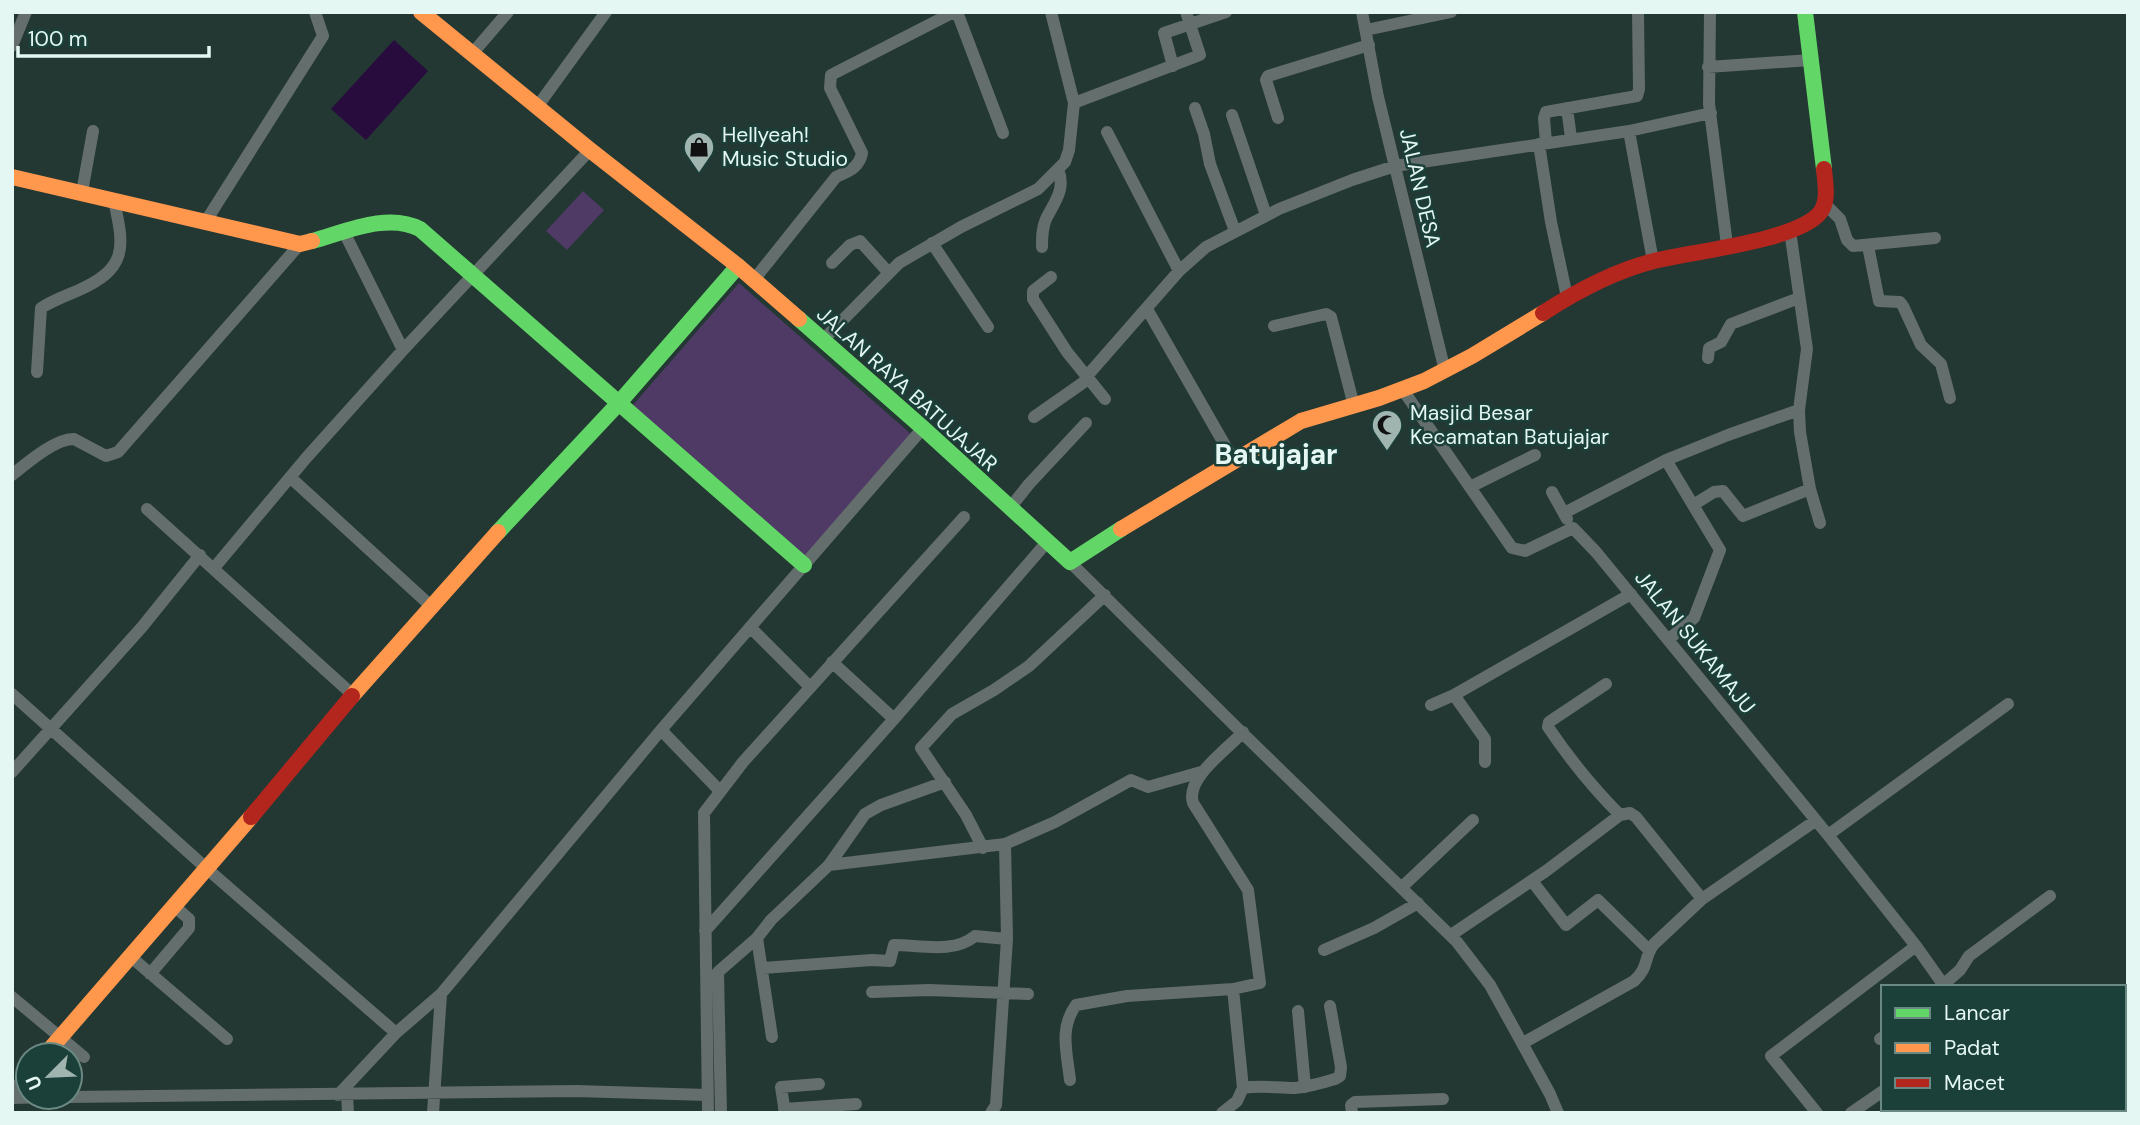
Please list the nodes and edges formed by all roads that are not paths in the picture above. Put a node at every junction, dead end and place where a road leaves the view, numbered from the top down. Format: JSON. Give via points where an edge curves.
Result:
{"nodes":[{"id":1,"x":26,"y":12,"type":"edge"},
{"id":2,"x":315,"y":12,"type":"edge"},
{"id":3,"x":421,"y":12,"type":"edge"},
{"id":4,"x":508,"y":12,"type":"edge"},
{"id":5,"x":606,"y":12,"type":"edge"},
{"id":6,"x":955,"y":12,"type":"edge"},
{"id":7,"x":1051,"y":12,"type":"edge"},
{"id":8,"x":1226,"y":12,"type":"edge"},
{"id":9,"x":1362,"y":12,"type":"edge"},
{"id":10,"x":1451,"y":12,"type":"edge"},
{"id":11,"x":1638,"y":12,"type":"edge"},
{"id":12,"x":1710,"y":12,"type":"edge"},
{"id":13,"x":1805,"y":12,"type":"edge"},
{"id":14,"x":1187,"y":18,"type":"edge"},
{"id":15,"x":1366,"y":30,"type":"junction"},
{"id":16,"x":1369,"y":45,"type":"junction"},
{"id":17,"x":12,"y":46,"type":"edge"},
{"id":18,"x":471,"y":55,"type":"junction"},
{"id":19,"x":1811,"y":60,"type":"junction"},
{"id":20,"x":1173,"y":66,"type":"junction"},
{"id":21,"x":1708,"y":67,"type":"junction"},
{"id":22,"x":1074,"y":103,"type":"junction"},
{"id":23,"x":537,"y":107,"type":"junction"},
{"id":24,"x":1195,"y":108,"type":"dead end"},
{"id":25,"x":1567,"y":108,"type":"junction"},
{"id":26,"x":1711,"y":113,"type":"junction"},
{"id":27,"x":1232,"y":115,"type":"dead end"},
{"id":28,"x":1278,"y":118,"type":"dead end"},
{"id":29,"x":93,"y":131,"type":"dead end"},
{"id":30,"x":1629,"y":131,"type":"junction"},
{"id":31,"x":1107,"y":132,"type":"dead end"},
{"id":32,"x":1003,"y":133,"type":"dead end"},
{"id":33,"x":1571,"y":138,"type":"junction"},
{"id":34,"x":1543,"y":143,"type":"junction"},
{"id":35,"x":590,"y":150,"type":"junction"},
{"id":36,"x":1395,"y":166,"type":"junction"},
{"id":37,"x":1058,"y":169,"type":"junction"},
{"id":38,"x":12,"y":177,"type":"edge"},
{"id":39,"x":82,"y":192,"type":"junction"},
{"id":40,"x":114,"y":201,"type":"junction"},
{"id":41,"x":1824,"y":203,"type":"junction"},
{"id":42,"x":1266,"y":215,"type":"junction"},
{"id":43,"x":206,"y":221,"type":"junction"},
{"id":44,"x":1235,"y":231,"type":"junction"},
{"id":45,"x":1790,"y":231,"type":"junction"},
{"id":46,"x":344,"y":232,"type":"junction"},
{"id":47,"x":1935,"y":238,"type":"dead end"},
{"id":48,"x":932,"y":243,"type":"junction"},
{"id":49,"x":300,"y":244,"type":"junction"},
{"id":50,"x":1727,"y":245,"type":"junction"},
{"id":51,"x":1868,"y":246,"type":"junction"},
{"id":52,"x":1042,"y":247,"type":"dead end"},
{"id":53,"x":1653,"y":261,"type":"junction"},
{"id":54,"x":832,"y":263,"type":"dead end"},
{"id":55,"x":738,"y":266,"type":"junction"},
{"id":56,"x":1179,"y":271,"type":"junction"},
{"id":57,"x":888,"y":272,"type":"junction"},
{"id":58,"x":473,"y":277,"type":"junction"},
{"id":59,"x":1051,"y":277,"type":"dead end"},
{"id":60,"x":753,"y":281,"type":"junction"},
{"id":61,"x":1567,"y":297,"type":"junction"},
{"id":62,"x":1799,"y":298,"type":"junction"},
{"id":63,"x":1147,"y":309,"type":"junction"},
{"id":64,"x":1274,"y":326,"type":"dead end"},
{"id":65,"x":988,"y":327,"type":"dead end"},
{"id":66,"x":822,"y":341,"type":"junction"},
{"id":67,"x":403,"y":350,"type":"junction"},
{"id":68,"x":1708,"y":358,"type":"dead end"},
{"id":69,"x":1445,"y":371,"type":"junction"},
{"id":70,"x":37,"y":372,"type":"dead end"},
{"id":71,"x":1087,"y":376,"type":"junction"},
{"id":72,"x":1403,"y":390,"type":"junction"},
{"id":73,"x":1950,"y":398,"type":"dead end"},
{"id":74,"x":1105,"y":399,"type":"dead end"},
{"id":75,"x":618,"y":404,"type":"junction"},
{"id":76,"x":1354,"y":406,"type":"junction"},
{"id":77,"x":1799,"y":410,"type":"junction"},
{"id":78,"x":1034,"y":417,"type":"dead end"},
{"id":79,"x":1086,"y":424,"type":"dead end"},
{"id":80,"x":923,"y":428,"type":"junction"},
{"id":81,"x":1535,"y":455,"type":"dead end"},
{"id":82,"x":1666,"y":460,"type":"junction"},
{"id":83,"x":1234,"y":461,"type":"junction"},
{"id":84,"x":12,"y":475,"type":"edge"},
{"id":85,"x":291,"y":478,"type":"junction"},
{"id":86,"x":1470,"y":487,"type":"junction"},
{"id":87,"x":1810,"y":489,"type":"junction"},
{"id":88,"x":1552,"y":492,"type":"dead end"},
{"id":89,"x":1693,"y":505,"type":"junction"},
{"id":90,"x":1010,"y":508,"type":"junction"},
{"id":91,"x":147,"y":509,"type":"dead end"},
{"id":92,"x":1564,"y":513,"type":"junction"},
{"id":93,"x":964,"y":517,"type":"dead end"},
{"id":94,"x":1820,"y":523,"type":"dead end"},
{"id":95,"x":1573,"y":528,"type":"junction"},
{"id":96,"x":1047,"y":542,"type":"junction"},
{"id":97,"x":200,"y":555,"type":"junction"},
{"id":98,"x":1070,"y":562,"type":"junction"},
{"id":99,"x":804,"y":565,"type":"junction"},
{"id":100,"x":214,"y":568,"type":"junction"},
{"id":101,"x":1630,"y":594,"type":"junction"},
{"id":102,"x":1105,"y":595,"type":"junction"},
{"id":103,"x":432,"y":607,"type":"junction"},
{"id":104,"x":750,"y":627,"type":"junction"},
{"id":105,"x":1669,"y":639,"type":"junction"},
{"id":106,"x":832,"y":663,"type":"junction"},
{"id":107,"x":1606,"y":684,"type":"dead end"},
{"id":108,"x":810,"y":687,"type":"junction"},
{"id":109,"x":12,"y":694,"type":"edge"},
{"id":110,"x":353,"y":695,"type":"junction"},
{"id":111,"x":1454,"y":695,"type":"junction"},
{"id":112,"x":2008,"y":704,"type":"dead end"},
{"id":113,"x":1431,"y":705,"type":"dead end"},
{"id":114,"x":894,"y":719,"type":"junction"},
{"id":115,"x":50,"y":729,"type":"junction"},
{"id":116,"x":661,"y":730,"type":"junction"},
{"id":117,"x":1243,"y":732,"type":"junction"},
{"id":118,"x":1485,"y":762,"type":"dead end"},
{"id":119,"x":12,"y":772,"type":"edge"},
{"id":120,"x":1201,"y":772,"type":"junction"},
{"id":121,"x":945,"y":782,"type":"junction"},
{"id":122,"x":720,"y":791,"type":"junction"},
{"id":123,"x":1620,"y":815,"type":"junction"},
{"id":124,"x":1473,"y":820,"type":"dead end"},
{"id":125,"x":1815,"y":821,"type":"junction"},
{"id":126,"x":1828,"y":835,"type":"junction"},
{"id":127,"x":1005,"y":844,"type":"junction"},
{"id":128,"x":983,"y":848,"type":"junction"},
{"id":129,"x":829,"y":864,"type":"junction"},
{"id":130,"x":205,"y":867,"type":"junction"},
{"id":131,"x":1532,"y":881,"type":"junction"},
{"id":132,"x":1402,"y":887,"type":"junction"},
{"id":133,"x":2050,"y":896,"type":"dead end"},
{"id":134,"x":1702,"y":900,"type":"junction"},
{"id":135,"x":1418,"y":902,"type":"junction"},
{"id":136,"x":173,"y":905,"type":"junction"},
{"id":137,"x":705,"y":931,"type":"junction"},
{"id":138,"x":1451,"y":935,"type":"junction"},
{"id":139,"x":757,"y":938,"type":"junction"},
{"id":140,"x":1007,"y":939,"type":"junction"},
{"id":141,"x":1916,"y":946,"type":"junction"},
{"id":142,"x":1324,"y":950,"type":"dead end"},
{"id":143,"x":1649,"y":950,"type":"junction"},
{"id":144,"x":131,"y":957,"type":"junction"},
{"id":145,"x":763,"y":968,"type":"junction"},
{"id":146,"x":150,"y":974,"type":"junction"},
{"id":147,"x":1943,"y":985,"type":"edge"},
{"id":148,"x":1945,"y":985,"type":"edge"},
{"id":149,"x":1233,"y":989,"type":"junction"},
{"id":150,"x":872,"y":992,"type":"dead end"},
{"id":151,"x":1004,"y":993,"type":"junction"},
{"id":152,"x":441,"y":994,"type":"junction"},
{"id":153,"x":1028,"y":995,"type":"dead end"},
{"id":154,"x":12,"y":997,"type":"edge"},
{"id":155,"x":1330,"y":1006,"type":"dead end"},
{"id":156,"x":1298,"y":1011,"type":"dead end"},
{"id":157,"x":396,"y":1033,"type":"junction"},
{"id":158,"x":772,"y":1037,"type":"dead end"},
{"id":159,"x":61,"y":1038,"type":"junction"},
{"id":160,"x":227,"y":1039,"type":"dead end"},
{"id":161,"x":58,"y":1041,"type":"edge"},
{"id":162,"x":65,"y":1041,"type":"edge"},
{"id":163,"x":1523,"y":1043,"type":"junction"},
{"id":164,"x":1070,"y":1080,"type":"dead end"},
{"id":165,"x":819,"y":1084,"type":"dead end"},
{"id":166,"x":1305,"y":1087,"type":"junction"},
{"id":167,"x":1243,"y":1088,"type":"junction"},
{"id":168,"x":1881,"y":1092,"type":"edge"},
{"id":169,"x":434,"y":1094,"type":"junction"},
{"id":170,"x":343,"y":1095,"type":"junction"},
{"id":171,"x":707,"y":1095,"type":"junction"},
{"id":172,"x":84,"y":1097,"type":"edge"},
{"id":173,"x":1443,"y":1099,"type":"dead end"},
{"id":174,"x":856,"y":1104,"type":"dead end"},
{"id":175,"x":785,"y":1111,"type":"edge"},
{"id":176,"x":348,"y":1113,"type":"edge"},
{"id":177,"x":433,"y":1113,"type":"edge"},
{"id":178,"x":708,"y":1113,"type":"edge"},
{"id":179,"x":721,"y":1113,"type":"edge"},
{"id":180,"x":991,"y":1113,"type":"edge"},
{"id":181,"x":1222,"y":1113,"type":"edge"},
{"id":182,"x":1352,"y":1113,"type":"edge"},
{"id":183,"x":1558,"y":1113,"type":"edge"},
{"id":184,"x":1817,"y":1113,"type":"edge"},
{"id":185,"x":1851,"y":1113,"type":"edge"}],
"edges":[{"from":1,"to":17,"type":"street"},
{"from":2,"to":43,"type":"street","via":[[323,36]]},
{"from":3,"to":18,"type":"main road","name":"JALAN RAYA BATUJAJAR"},
{"from":4,"to":18,"type":"street"},
{"from":5,"to":23,"type":"street"},
{"from":6,"to":32,"type":"street"},
{"from":6,"to":60,"type":"street","via":[[831,75],[830,88],[862,153],[860,162],[836,177]]},
{"from":7,"to":22,"type":"street"},
{"from":8,"to":14,"type":"street"},
{"from":9,"to":15,"type":"street","name":"JALAN DESA"},
{"from":10,"to":15,"type":"street"},
{"from":11,"to":25,"type":"street","via":[[1637,96]]},
{"from":12,"to":21,"type":"street"},
{"from":13,"to":19,"type":"main road"},
{"from":14,"to":20,"type":"street","via":[[1163,35]]},
{"from":14,"to":20,"type":"street","via":[[1200,55]]},
{"from":15,"to":16,"type":"street","name":"JALAN DESA"},
{"from":16,"to":28,"type":"street","via":[[1268,76]]},
{"from":16,"to":36,"type":"street","name":"JALAN DESA"},
{"from":18,"to":23,"type":"main road","name":"JALAN RAYA BATUJAJAR"},
{"from":19,"to":21,"type":"street"},
{"from":19,"to":41,"type":"main road","via":[[1826,178]]},
{"from":20,"to":22,"type":"street"},
{"from":21,"to":26,"type":"street"},
{"from":22,"to":37,"type":"street","via":[[1069,150]]},
{"from":23,"to":35,"type":"main road","name":"JALAN RAYA BATUJAJAR"},
{"from":24,"to":44,"type":"street"},
{"from":25,"to":33,"type":"street"},
{"from":25,"to":34,"type":"street","via":[[1546,112]]},
{"from":26,"to":30,"type":"street"},
{"from":26,"to":50,"type":"street"},
{"from":27,"to":42,"type":"street"},
{"from":29,"to":39,"type":"street"},
{"from":30,"to":33,"type":"street"},
{"from":30,"to":53,"type":"street"},
{"from":31,"to":56,"type":"street"},
{"from":33,"to":34,"type":"street"},
{"from":34,"to":36,"type":"street"},
{"from":34,"to":61,"type":"street","via":[[1551,222]]},
{"from":35,"to":55,"type":"main road","name":"JALAN RAYA BATUJAJAR"},
{"from":35,"to":58,"type":"street"},
{"from":36,"to":42,"type":"street"},
{"from":36,"to":69,"type":"street","name":"JALAN DESA"},
{"from":37,"to":48,"type":"street","via":[[1038,189]]},
{"from":37,"to":52,"type":"street","via":[[1060,194],[1045,220]]},
{"from":38,"to":39,"type":"main road"},
{"from":39,"to":40,"type":"main road"},
{"from":40,"to":43,"type":"main road"},
{"from":40,"to":70,"type":"street","via":[[122,249],[119,257],[88,286],[41,308]]},
{"from":41,"to":45,"type":"main road","via":[[1812,220]]},
{"from":41,"to":51,"type":"street","via":[[1840,219],[1850,243]]},
{"from":42,"to":44,"type":"street"},
{"from":43,"to":49,"type":"main road"},
{"from":44,"to":56,"type":"street","via":[[1206,247]]},
{"from":45,"to":50,"type":"main road"},
{"from":45,"to":62,"type":"street"},
{"from":46,"to":49,"type":"main road"},
{"from":46,"to":58,"type":"main road","via":[[383,222],[407,222]]},
{"from":46,"to":67,"type":"street"},
{"from":47,"to":51,"type":"street"},
{"from":48,"to":57,"type":"street"},
{"from":48,"to":65,"type":"street"},
{"from":49,"to":84,"type":"street","via":[[118,452],[106,456],[68,438]]},
{"from":50,"to":53,"type":"main road"},
{"from":51,"to":73,"type":"street","via":[[1879,301],[1900,302],[1921,345],[1941,364]]},
{"from":53,"to":61,"type":"main road","via":[[1627,268]]},
{"from":54,"to":57,"type":"street","via":[[860,241]]},
{"from":55,"to":60,"type":"main road","name":"JALAN RAYA BATUJAJAR"},
{"from":55,"to":75,"type":"main road"},
{"from":56,"to":63,"type":"street"},
{"from":57,"to":66,"type":"street"},
{"from":58,"to":67,"type":"street"},
{"from":58,"to":75,"type":"main road"},
{"from":59,"to":71,"type":"street","via":[[1033,291],[1033,299]]},
{"from":60,"to":66,"type":"main road","name":"JALAN RAYA BATUJAJAR"},
{"from":61,"to":69,"type":"main road"},
{"from":62,"to":68,"type":"street","via":[[1731,324],[1721,342],[1709,348]]},
{"from":62,"to":77,"type":"street","via":[[1807,349]]},
{"from":63,"to":71,"type":"street"},
{"from":63,"to":83,"type":"street"},
{"from":64,"to":76,"type":"street","via":[[1326,314],[1331,317]]},
{"from":66,"to":80,"type":"main road","name":"JALAN RAYA BATUJAJAR"},
{"from":67,"to":85,"type":"street"},
{"from":69,"to":72,"type":"main road"},
{"from":71,"to":74,"type":"street"},
{"from":71,"to":78,"type":"street"},
{"from":72,"to":76,"type":"main road"},
{"from":72,"to":86,"type":"street"},
{"from":75,"to":99,"type":"main road"},
{"from":75,"to":103,"type":"main road"},
{"from":76,"to":83,"type":"main road","via":[[1301,421]]},
{"from":77,"to":82,"type":"street"},
{"from":77,"to":87,"type":"street"},
{"from":79,"to":90,"type":"street"},
{"from":80,"to":90,"type":"main road","name":"JALAN RAYA BATUJAJAR"},
{"from":80,"to":99,"type":"street"},
{"from":81,"to":86,"type":"street"},
{"from":82,"to":89,"type":"street"},
{"from":82,"to":92,"type":"street"},
{"from":83,"to":98,"type":"main road"},
{"from":85,"to":100,"type":"street"},
{"from":85,"to":103,"type":"street"},
{"from":86,"to":95,"type":"street","via":[[1519,551]]},
{"from":87,"to":89,"type":"street","via":[[1743,516],[1724,491]]},
{"from":87,"to":94,"type":"street"},
{"from":88,"to":92,"type":"street","name":"JALAN SUKAMAJU"},
{"from":89,"to":105,"type":"street","via":[[1720,555],[1694,618]]},
{"from":90,"to":96,"type":"main road","name":"JALAN RAYA BATUJAJAR"},
{"from":91,"to":97,"type":"street"},
{"from":92,"to":95,"type":"street","name":"JALAN SUKAMAJU"},
{"from":93,"to":106,"type":"street"},
{"from":95,"to":101,"type":"street","name":"JALAN SUKAMAJU"},
{"from":96,"to":98,"type":"main road","name":"JALAN RAYA BATUJAJAR"},
{"from":96,"to":114,"type":"street"},
{"from":97,"to":100,"type":"street"},
{"from":97,"to":115,"type":"street"},
{"from":98,"to":102,"type":"street"},
{"from":99,"to":104,"type":"street"},
{"from":100,"to":110,"type":"street"},
{"from":101,"to":105,"type":"street","name":"JALAN SUKAMAJU"},
{"from":101,"to":111,"type":"street"},
{"from":102,"to":117,"type":"street"},
{"from":102,"to":121,"type":"street","via":[[1029,666],[957,710],[923,744],[922,752]]},
{"from":103,"to":110,"type":"main road"},
{"from":104,"to":108,"type":"street"},
{"from":104,"to":116,"type":"street"},
{"from":105,"to":125,"type":"street","name":"JALAN SUKAMAJU"},
{"from":106,"to":108,"type":"street"},
{"from":106,"to":114,"type":"street"},
{"from":107,"to":123,"type":"street","via":[[1548,727],[1575,767]]},
{"from":108,"to":122,"type":"street"},
{"from":109,"to":115,"type":"street"},
{"from":110,"to":130,"type":"main road"},
{"from":111,"to":113,"type":"street"},
{"from":111,"to":118,"type":"street","via":[[1485,739]]},
{"from":112,"to":126,"type":"street"},
{"from":114,"to":137,"type":"street"},
{"from":115,"to":119,"type":"street"},
{"from":115,"to":130,"type":"street"},
{"from":116,"to":122,"type":"street"},
{"from":116,"to":152,"type":"street"},
{"from":117,"to":120,"type":"street"},
{"from":117,"to":132,"type":"street"},
{"from":120,"to":127,"type":"street","via":[[1152,786],[1131,780]]},
{"from":120,"to":149,"type":"street","via":[[1191,792],[1193,803],[1250,899],[1261,981]]},
{"from":121,"to":128,"type":"street"},
{"from":121,"to":129,"type":"street","via":[[872,809]]},
{"from":122,"to":137,"type":"street","via":[[704,813]]},
{"from":123,"to":131,"type":"street"},
{"from":123,"to":134,"type":"street","via":[[1636,817]]},
{"from":124,"to":132,"type":"street"},
{"from":125,"to":126,"type":"street","name":"JALAN SUKAMAJU"},
{"from":125,"to":134,"type":"street"},
{"from":126,"to":141,"type":"street","name":"JALAN SUKAMAJU"},
{"from":127,"to":128,"type":"street"},
{"from":127,"to":140,"type":"street"},
{"from":128,"to":129,"type":"street"},
{"from":129,"to":139,"type":"street"},
{"from":130,"to":136,"type":"main road"},
{"from":130,"to":157,"type":"street"},
{"from":131,"to":138,"type":"street"},
{"from":131,"to":143,"type":"street","via":[[1566,925],[1598,900]]},
{"from":132,"to":135,"type":"street"},
{"from":133,"to":148,"type":"street","via":[[1969,956]]},
{"from":134,"to":143,"type":"street"},
{"from":135,"to":138,"type":"street"},
{"from":135,"to":142,"type":"street"},
{"from":136,"to":144,"type":"main road"},
{"from":136,"to":146,"type":"street","via":[[189,919],[189,928]]},
{"from":137,"to":171,"type":"street"},
{"from":138,"to":163,"type":"street","via":[[1490,985]]},
{"from":139,"to":145,"type":"street"},
{"from":139,"to":179,"type":"street","via":[[717,975]]},
{"from":140,"to":145,"type":"street","via":[[975,936],[944,948],[894,945],[890,961]]},
{"from":140,"to":151,"type":"street"},
{"from":141,"to":147,"type":"street","name":"JALAN SUKAMAJU"},
{"from":141,"to":184,"type":"street","via":[[1771,1056]]},
{"from":143,"to":163,"type":"street","via":[[1645,970],[1634,981]]},
{"from":144,"to":146,"type":"street"},
{"from":144,"to":159,"type":"main road"},
{"from":145,"to":158,"type":"street"},
{"from":146,"to":160,"type":"street"},
{"from":149,"to":164,"type":"street","via":[[1127,996],[1076,1005],[1064,1034]]},
{"from":149,"to":167,"type":"street"},
{"from":150,"to":151,"type":"street"},
{"from":151,"to":153,"type":"street"},
{"from":151,"to":180,"type":"street","via":[[996,1107]]},
{"from":152,"to":157,"type":"street"},
{"from":152,"to":169,"type":"street"},
{"from":154,"to":159,"type":"street"},
{"from":155,"to":166,"type":"street","via":[[1340,1076]]},
{"from":156,"to":166,"type":"street"},
{"from":157,"to":170,"type":"street"},
{"from":159,"to":161,"type":"main road"},
{"from":159,"to":162,"type":"street"},
{"from":163,"to":183,"type":"street"},
{"from":165,"to":175,"type":"street","via":[[781,1087]]},
{"from":166,"to":167,"type":"street","via":[[1263,1084]]},
{"from":167,"to":181,"type":"street","via":[[1237,1101]]},
{"from":168,"to":185,"type":"street"},
{"from":169,"to":170,"type":"street"},
{"from":169,"to":171,"type":"street","via":[[576,1091]]},
{"from":169,"to":177,"type":"street"},
{"from":170,"to":172,"type":"street"},
{"from":170,"to":176,"type":"street"},
{"from":171,"to":178,"type":"street"},
{"from":173,"to":182,"type":"street","via":[[1355,1102]]},
{"from":174,"to":175,"type":"street"}]}
